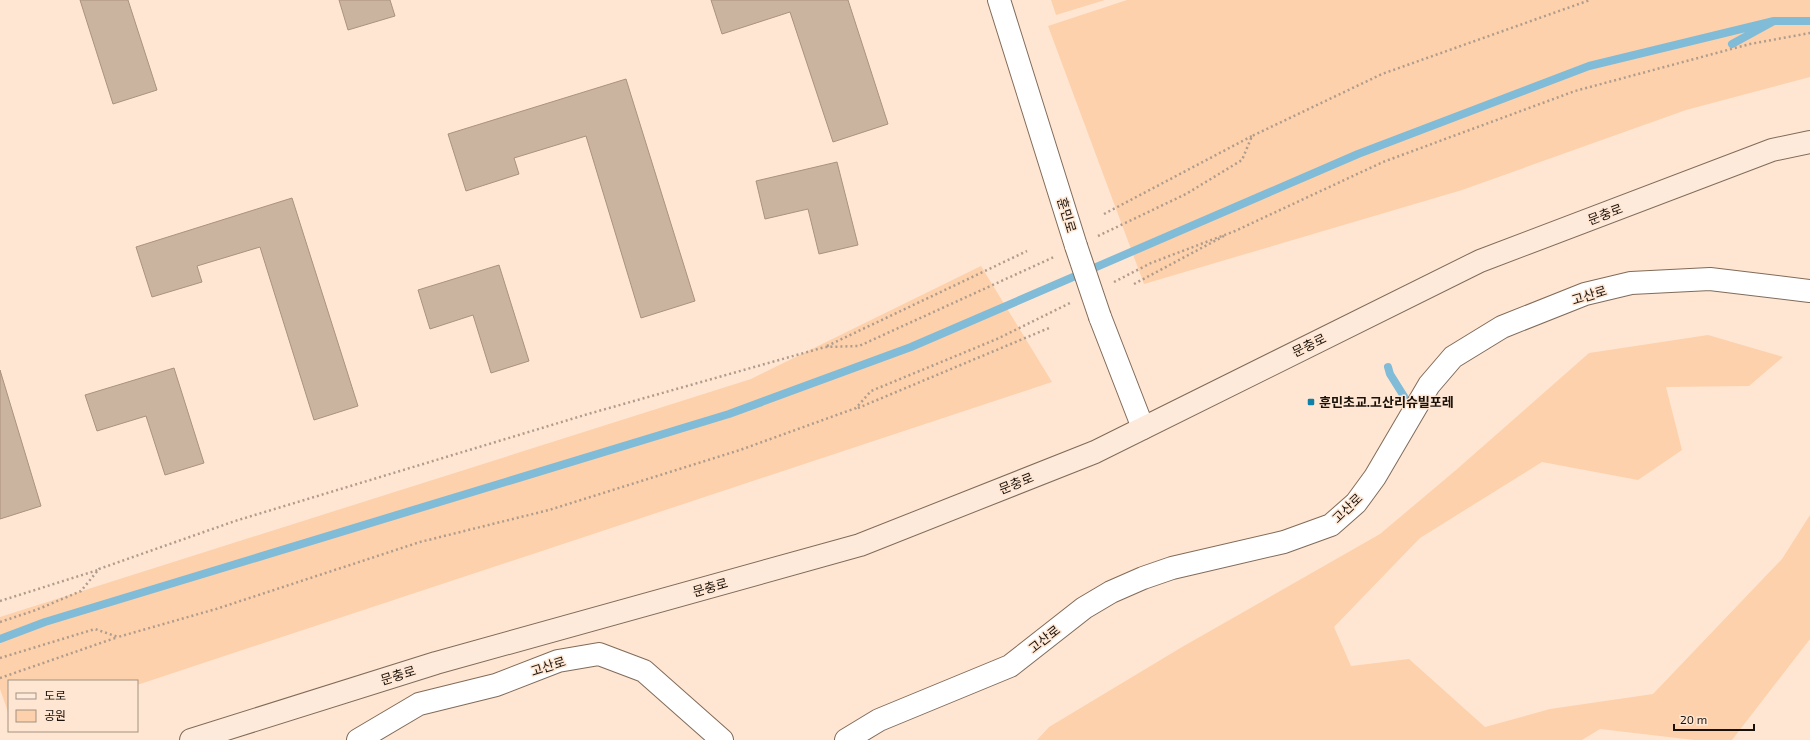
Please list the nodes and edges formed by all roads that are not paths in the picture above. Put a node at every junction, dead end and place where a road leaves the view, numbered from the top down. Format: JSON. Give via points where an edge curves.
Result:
{"nodes":[{"id":1,"x":999,"y":0,"type":"edge"},
{"id":2,"x":1810,"y":142,"type":"edge"},
{"id":3,"x":1810,"y":291,"type":"edge"},
{"id":4,"x":1143,"y":428,"type":"junction"},
{"id":5,"x":191,"y":740,"type":"edge"},
{"id":6,"x":358,"y":740,"type":"edge"},
{"id":7,"x":722,"y":740,"type":"edge"},
{"id":8,"x":846,"y":740,"type":"edge"}],
"edges":[{"from":1,"to":4,"type":"street","name":"훈민로","bridge":true,"via":[[1084,242],[1100,317]]},
{"from":2,"to":4,"type":"street","name":"문충로","via":[[1772,150],[1480,261]]},
{"from":3,"to":8,"type":"street","name":"고산로","via":[[1710,279],[1631,283],[1585,294],[1502,328],[1453,357],[1429,385],[1375,477],[1356,503],[1331,525],[1284,542],[1172,568],[1111,592],[1084,608],[1010,666],[879,720]]},
{"from":4,"to":5,"type":"street","name":"문충로","via":[[1095,452],[860,545],[436,663]]},
{"from":6,"to":7,"type":"street","name":"고산로","via":[[419,704],[496,684],[558,661],[599,654],[644,671]]}]}
